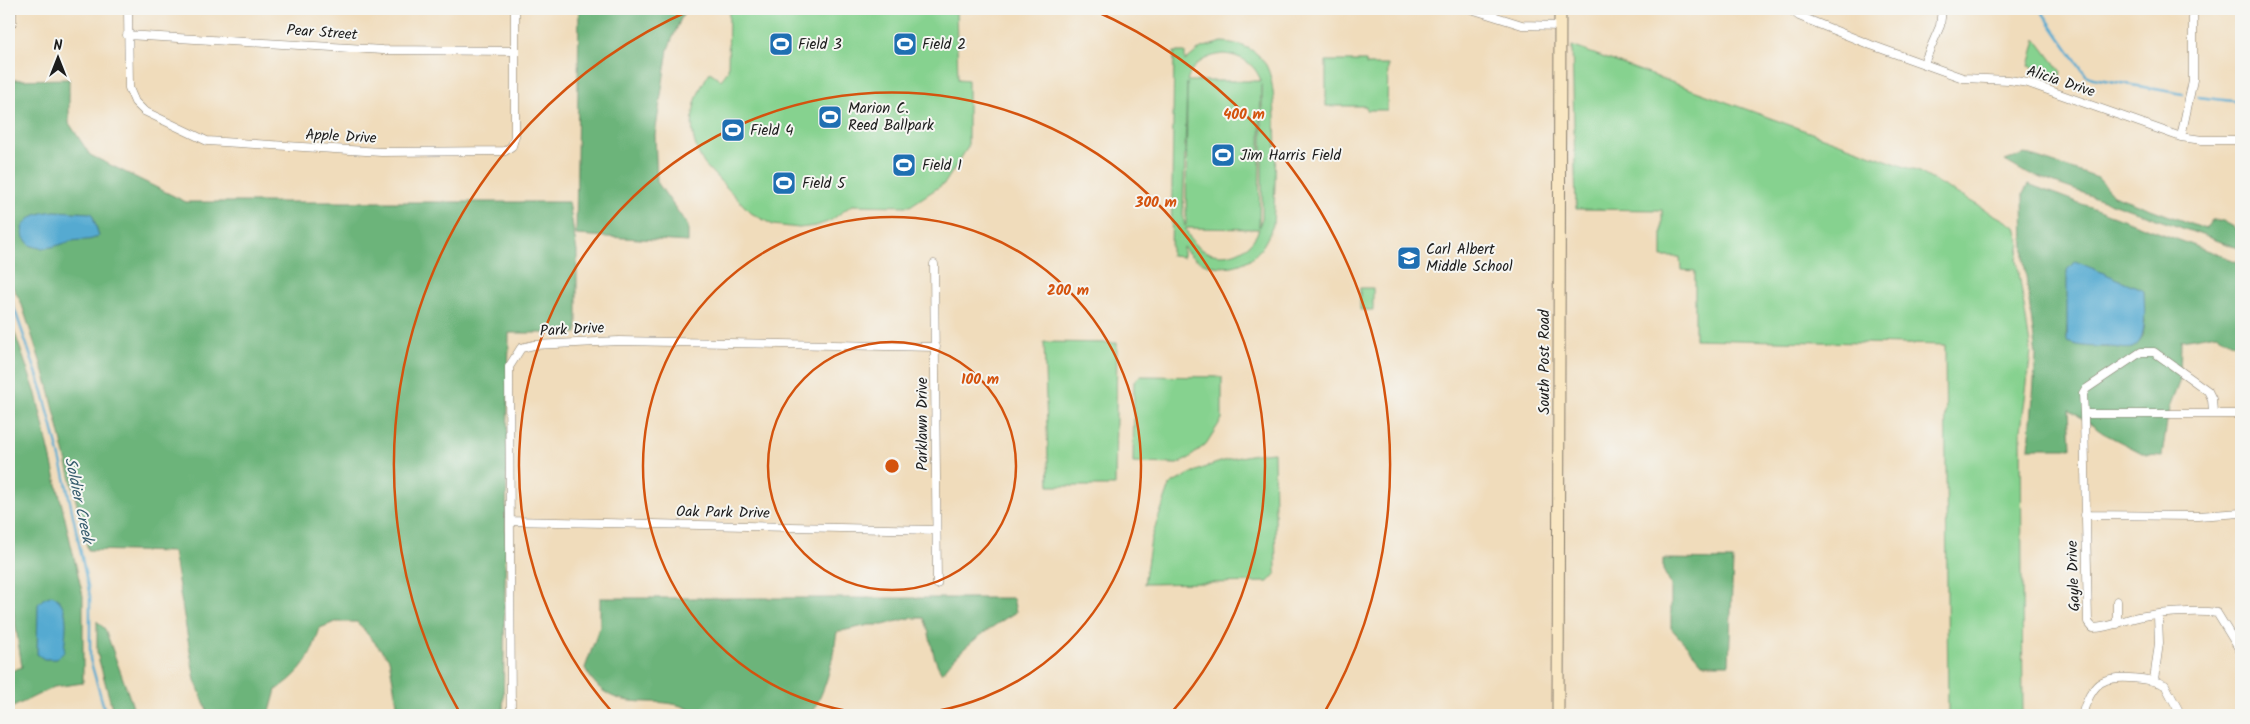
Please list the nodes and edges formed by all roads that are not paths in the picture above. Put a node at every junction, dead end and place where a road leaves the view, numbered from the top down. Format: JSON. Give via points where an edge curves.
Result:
{"nodes":[{"id":1,"x":12,"y":9,"type":"edge"},
{"id":2,"x":128,"y":9,"type":"edge"},
{"id":3,"x":515,"y":9,"type":"edge"},
{"id":4,"x":1471,"y":9,"type":"edge"},
{"id":5,"x":1560,"y":9,"type":"edge"},
{"id":6,"x":1790,"y":9,"type":"edge"},
{"id":7,"x":1942,"y":9,"type":"edge"},
{"id":8,"x":2193,"y":9,"type":"edge"},
{"id":9,"x":10,"y":24,"type":"edge"},
{"id":10,"x":1560,"y":26,"type":"junction"},
{"id":11,"x":127,"y":35,"type":"junction"},
{"id":12,"x":515,"y":50,"type":"junction"},
{"id":13,"x":1924,"y":63,"type":"junction"},
{"id":14,"x":2181,"y":137,"type":"junction"},
{"id":15,"x":2241,"y":140,"type":"edge"},
{"id":16,"x":934,"y":264,"type":"dead end"},
{"id":17,"x":936,"y":347,"type":"junction"},
{"id":18,"x":2213,"y":412,"type":"junction"},
{"id":19,"x":2084,"y":414,"type":"junction"},
{"id":20,"x":2241,"y":414,"type":"edge"},
{"id":21,"x":2241,"y":513,"type":"edge"},
{"id":22,"x":2085,"y":515,"type":"junction"},
{"id":23,"x":510,"y":521,"type":"junction"},
{"id":24,"x":936,"y":530,"type":"junction"},
{"id":25,"x":937,"y":584,"type":"dead end"},
{"id":26,"x":2116,"y":601,"type":"dead end"},
{"id":27,"x":2158,"y":616,"type":"junction"},
{"id":28,"x":2116,"y":624,"type":"junction"},
{"id":29,"x":2241,"y":652,"type":"edge"},
{"id":30,"x":2154,"y":680,"type":"junction"},
{"id":31,"x":511,"y":715,"type":"edge"},
{"id":32,"x":1558,"y":715,"type":"edge"},
{"id":33,"x":2082,"y":715,"type":"edge"},
{"id":34,"x":2181,"y":715,"type":"edge"}],
"edges":[{"from":1,"to":9,"type":"street"},
{"from":2,"to":11,"type":"street","name":"Apple Drive"},
{"from":3,"to":12,"type":"street","name":"Apple Drive"},
{"from":4,"to":10,"type":"street","via":[[1522,25]]},
{"from":5,"to":10,"type":"main road","name":"South Post Road"},
{"from":6,"to":13,"type":"street","name":"Alicia Drive","via":[[1817,24]]},
{"from":7,"to":13,"type":"street","via":[[1940,26]]},
{"from":8,"to":14,"type":"street","via":[[2193,80]]},
{"from":10,"to":32,"type":"main road","name":"South Post Road"},
{"from":11,"to":12,"type":"street","name":"Pear Street","via":[[383,50]]},
{"from":11,"to":12,"type":"street","name":"Apple Drive","via":[[129,88],[135,102],[144,111],[208,141],[365,151],[505,151],[512,146],[515,136]]},
{"from":13,"to":14,"type":"street","name":"Alicia Drive","via":[[1963,78],[2028,83]]},
{"from":14,"to":15,"type":"street","name":"Alicia Drive"},
{"from":16,"to":17,"type":"street","name":"Parklawn Drive"},
{"from":17,"to":23,"type":"street","name":"Park Drive","via":[[619,341],[521,348],[509,367]]},
{"from":17,"to":24,"type":"street","name":"Parklawn Drive"},
{"from":18,"to":19,"type":"street"},
{"from":18,"to":19,"type":"street","name":"Gayle Drive","via":[[2208,390],[2154,352],[2141,352],[2086,389],[2083,394]]},
{"from":18,"to":20,"type":"street"},
{"from":19,"to":22,"type":"street","name":"Gayle Drive"},
{"from":21,"to":22,"type":"street"},
{"from":22,"to":28,"type":"street","name":"Gayle Drive","via":[[2088,622],[2093,628]]},
{"from":23,"to":24,"type":"street","name":"Oak Park Drive"},
{"from":23,"to":31,"type":"street","name":"Park Drive"},
{"from":24,"to":25,"type":"street","name":"Parklawn Drive"},
{"from":26,"to":28,"type":"street"},
{"from":27,"to":28,"type":"street","name":"Gayle Drive","via":[[2139,617]]},
{"from":27,"to":29,"type":"street","name":"Gayle Drive","via":[[2199,610],[2217,613]]},
{"from":27,"to":30,"type":"street","via":[[2159,643]]},
{"from":30,"to":33,"type":"street","via":[[2103,681],[2094,690]]},
{"from":30,"to":34,"type":"street","via":[[2165,685]]}]}
